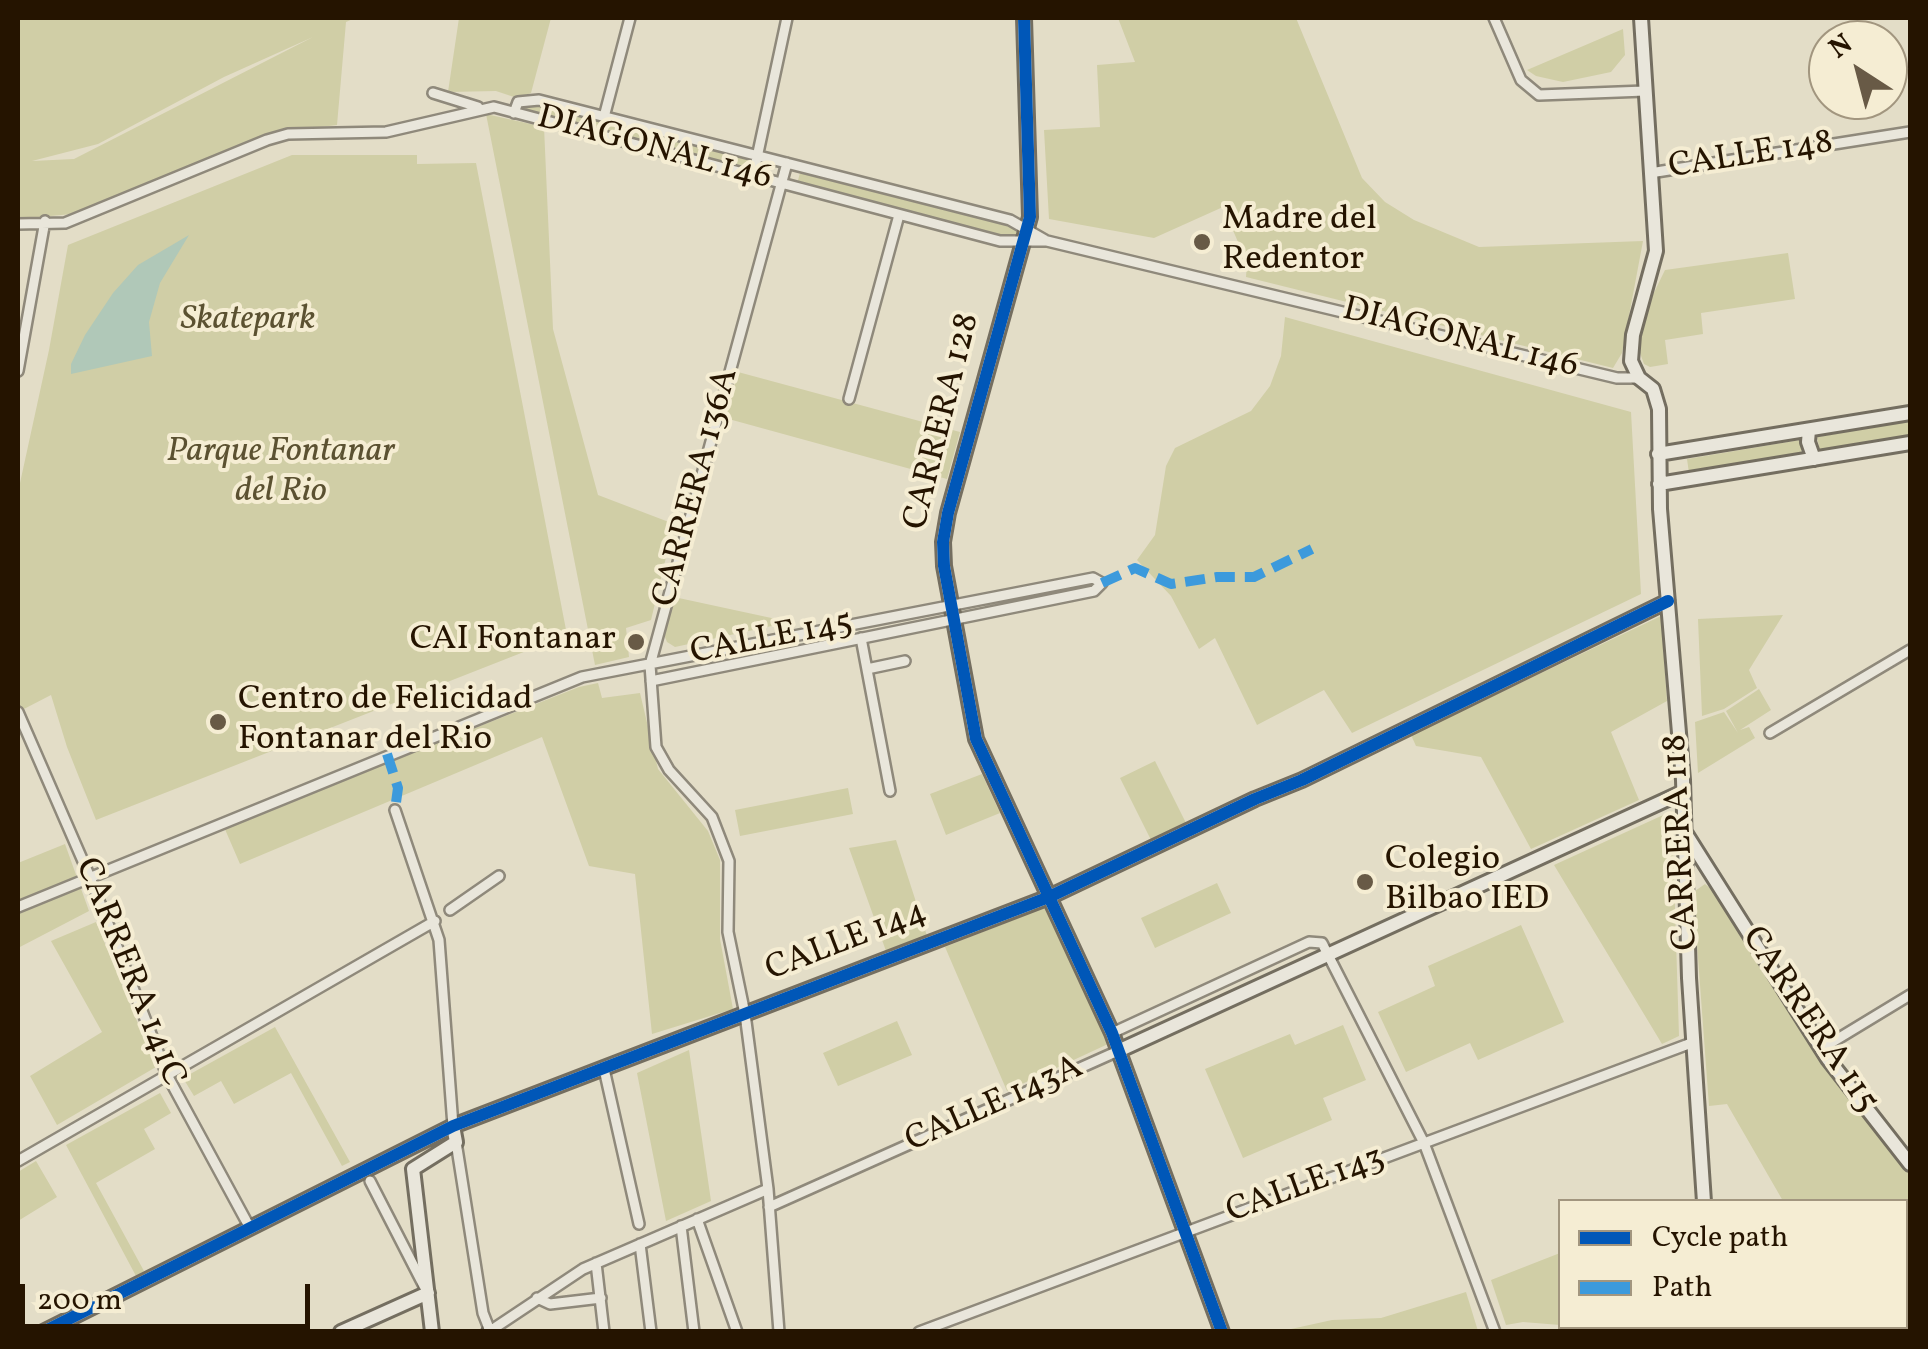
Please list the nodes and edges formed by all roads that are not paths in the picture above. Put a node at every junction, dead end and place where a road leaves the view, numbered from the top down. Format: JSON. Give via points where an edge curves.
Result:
{"nodes":[{"id":1,"x":630,"y":18,"type":"edge"},
{"id":2,"x":788,"y":18,"type":"edge"},
{"id":3,"x":1024,"y":18,"type":"edge"},
{"id":4,"x":1494,"y":18,"type":"edge"},
{"id":5,"x":1641,"y":18,"type":"edge"},
{"id":6,"x":1645,"y":91,"type":"junction"},
{"id":7,"x":433,"y":93,"type":"dead end"},
{"id":8,"x":480,"y":108,"type":"junction"},
{"id":9,"x":514,"y":113,"type":"junction"},
{"id":10,"x":604,"y":116,"type":"junction"},
{"id":11,"x":1910,"y":132,"type":"edge"},
{"id":12,"x":757,"y":155,"type":"junction"},
{"id":13,"x":787,"y":163,"type":"junction"},
{"id":14,"x":1650,"y":172,"type":"junction"},
{"id":15,"x":752,"y":176,"type":"junction"},
{"id":16,"x":781,"y":183,"type":"junction"},
{"id":17,"x":899,"y":215,"type":"junction"},
{"id":18,"x":46,"y":221,"type":"junction"},
{"id":19,"x":18,"y":224,"type":"edge"},
{"id":20,"x":1024,"y":236,"type":"junction"},
{"id":21,"x":18,"y":371,"type":"edge"},
{"id":22,"x":1640,"y":378,"type":"junction"},
{"id":23,"x":849,"y":398,"type":"dead end"},
{"id":24,"x":1910,"y":413,"type":"edge"},
{"id":25,"x":1809,"y":430,"type":"junction"},
{"id":26,"x":1910,"y":443,"type":"edge"},
{"id":27,"x":1658,"y":454,"type":"junction"},
{"id":28,"x":1814,"y":459,"type":"junction"},
{"id":29,"x":1659,"y":484,"type":"junction"},
{"id":30,"x":1668,"y":602,"type":"junction"},
{"id":31,"x":951,"y":604,"type":"junction"},
{"id":32,"x":953,"y":619,"type":"junction"},
{"id":33,"x":861,"y":638,"type":"junction"},
{"id":34,"x":1910,"y":650,"type":"edge"},
{"id":35,"x":906,"y":661,"type":"dead end"},
{"id":36,"x":650,"y":665,"type":"junction"},
{"id":37,"x":867,"y":669,"type":"junction"},
{"id":38,"x":651,"y":681,"type":"junction"},
{"id":39,"x":19,"y":712,"type":"edge"},
{"id":40,"x":1770,"y":733,"type":"dead end"},
{"id":41,"x":890,"y":791,"type":"dead end"},
{"id":42,"x":1683,"y":792,"type":"junction"},
{"id":43,"x":395,"y":810,"type":"dead end"},
{"id":44,"x":1684,"y":832,"type":"junction"},
{"id":45,"x":89,"y":875,"type":"junction"},
{"id":46,"x":1711,"y":875,"type":"junction"},
{"id":47,"x":499,"y":876,"type":"dead end"},
{"id":48,"x":1686,"y":882,"type":"junction"},
{"id":49,"x":1049,"y":898,"type":"junction"},
{"id":50,"x":18,"y":907,"type":"edge"},
{"id":51,"x":450,"y":910,"type":"dead end"},
{"id":52,"x":435,"y":921,"type":"junction"},
{"id":53,"x":1330,"y":954,"type":"junction"},
{"id":54,"x":1910,"y":994,"type":"edge"},
{"id":55,"x":745,"y":1014,"type":"junction"},
{"id":56,"x":1112,"y":1033,"type":"junction"},
{"id":57,"x":1694,"y":1042,"type":"junction"},
{"id":58,"x":1821,"y":1049,"type":"junction"},
{"id":59,"x":1118,"y":1051,"type":"junction"},
{"id":60,"x":604,"y":1069,"type":"junction"},
{"id":61,"x":167,"y":1075,"type":"junction"},
{"id":62,"x":453,"y":1126,"type":"junction"},
{"id":63,"x":456,"y":1142,"type":"junction"},
{"id":64,"x":1424,"y":1143,"type":"junction"},
{"id":65,"x":18,"y":1161,"type":"edge"},
{"id":66,"x":1910,"y":1164,"type":"edge"},
{"id":67,"x":370,"y":1181,"type":"dead end"},
{"id":68,"x":768,"y":1189,"type":"junction"},
{"id":69,"x":1704,"y":1199,"type":"edge"},
{"id":70,"x":769,"y":1207,"type":"junction"},
{"id":71,"x":698,"y":1219,"type":"junction"},
{"id":72,"x":639,"y":1224,"type":"dead end"},
{"id":73,"x":680,"y":1226,"type":"junction"},
{"id":74,"x":250,"y":1228,"type":"junction"},
{"id":75,"x":1185,"y":1232,"type":"junction"},
{"id":76,"x":640,"y":1244,"type":"junction"},
{"id":77,"x":596,"y":1263,"type":"junction"},
{"id":78,"x":428,"y":1293,"type":"junction"},
{"id":79,"x":537,"y":1298,"type":"junction"},
{"id":80,"x":601,"y":1298,"type":"junction"},
{"id":81,"x":948,"y":1326,"type":"edge"},
{"id":82,"x":490,"y":1331,"type":"edge"},
{"id":83,"x":43,"y":1332,"type":"edge"},
{"id":84,"x":341,"y":1332,"type":"edge"},
{"id":85,"x":432,"y":1332,"type":"edge"},
{"id":86,"x":604,"y":1332,"type":"edge"},
{"id":87,"x":651,"y":1332,"type":"edge"},
{"id":88,"x":694,"y":1332,"type":"edge"},
{"id":89,"x":737,"y":1332,"type":"edge"},
{"id":90,"x":779,"y":1332,"type":"edge"},
{"id":91,"x":920,"y":1332,"type":"edge"},
{"id":92,"x":1222,"y":1332,"type":"edge"},
{"id":93,"x":1495,"y":1332,"type":"edge"}],
"edges":[{"from":1,"to":10,"type":"street"},
{"from":2,"to":12,"type":"street"},
{"from":3,"to":20,"type":"street","name":"CARRERA 128","via":[[1030,205]]},
{"from":4,"to":6,"type":"street","via":[[1525,86],[1539,94]]},
{"from":5,"to":6,"type":"street"},
{"from":6,"to":14,"type":"street"},
{"from":7,"to":8,"type":"street"},
{"from":8,"to":9,"type":"street"},
{"from":8,"to":18,"type":"street","via":[[386,132],[288,134],[97,212],[65,223]]},
{"from":9,"to":10,"type":"street","name":"DIAGONAL 146","via":[[518,102],[532,100]]},
{"from":9,"to":15,"type":"street","name":"DIAGONAL 146"},
{"from":10,"to":12,"type":"street","name":"DIAGONAL 146"},
{"from":11,"to":14,"type":"street","name":"CALLE 148"},
{"from":12,"to":13,"type":"street","name":"DIAGONAL 146"},
{"from":12,"to":15,"type":"street"},
{"from":13,"to":16,"type":"street","name":"CARRERA 136A"},
{"from":13,"to":20,"type":"street","name":"DIAGONAL 146","via":[[1010,220]]},
{"from":14,"to":22,"type":"street","via":[[1656,251],[1631,348]]},
{"from":15,"to":16,"type":"street","name":"DIAGONAL 146"},
{"from":16,"to":17,"type":"street","name":"DIAGONAL 146"},
{"from":16,"to":36,"type":"street","name":"CARRERA 136A"},
{"from":17,"to":20,"type":"street","name":"DIAGONAL 146","via":[[1000,241]]},
{"from":17,"to":23,"type":"street"},
{"from":18,"to":19,"type":"street"},
{"from":18,"to":21,"type":"street"},
{"from":20,"to":22,"type":"street","name":"DIAGONAL 146","via":[[1617,378]]},
{"from":20,"to":31,"type":"street","name":"CARRERA 128","via":[[944,530]]},
{"from":22,"to":27,"type":"street","via":[[1657,397]]},
{"from":24,"to":25,"type":"street"},
{"from":25,"to":27,"type":"street"},
{"from":25,"to":28,"type":"street"},
{"from":26,"to":28,"type":"street"},
{"from":27,"to":29,"type":"street"},
{"from":28,"to":29,"type":"street"},
{"from":29,"to":30,"type":"street","name":"CARRERA 118"},
{"from":30,"to":42,"type":"street","name":"CARRERA 118"},
{"from":30,"to":49,"type":"street","name":"CALLE 144"},
{"from":31,"to":32,"type":"street","name":"CARRERA 128"},
{"from":31,"to":32,"type":"street","name":"CALLE 145","via":[[1093,578],[1102,583],[1094,591]]},
{"from":31,"to":36,"type":"street","name":"CALLE 145"},
{"from":32,"to":33,"type":"street","name":"CALLE 145"},
{"from":32,"to":49,"type":"street","name":"CARRERA 128","via":[[976,739]]},
{"from":33,"to":37,"type":"street"},
{"from":33,"to":38,"type":"street","name":"CALLE 145"},
{"from":34,"to":40,"type":"street"},
{"from":35,"to":37,"type":"street"},
{"from":36,"to":38,"type":"street","name":"CARRERA 136A"},
{"from":36,"to":45,"type":"street","name":"CALLE 145","via":[[554,686]]},
{"from":37,"to":41,"type":"street"},
{"from":38,"to":55,"type":"street","name":"CARRERA 136A","via":[[662,759],[712,817],[724,844],[728,932]]},
{"from":39,"to":45,"type":"street","name":"CARRERA 141C"},
{"from":42,"to":44,"type":"street","name":"CARRERA 118"},
{"from":42,"to":53,"type":"street","name":"CALLE 143A"},
{"from":43,"to":52,"type":"street"},
{"from":44,"to":46,"type":"street","name":"CARRERA 115"},
{"from":44,"to":48,"type":"street","name":"CARRERA 118"},
{"from":45,"to":50,"type":"street","name":"CALLE 145"},
{"from":45,"to":61,"type":"street","name":"CARRERA 141C"},
{"from":46,"to":48,"type":"street","via":[[1697,873]]},
{"from":46,"to":58,"type":"street","name":"CARRERA 115"},
{"from":47,"to":51,"type":"street"},
{"from":48,"to":57,"type":"street","name":"CARRERA 118"},
{"from":49,"to":55,"type":"street","name":"CALLE 144"},
{"from":49,"to":56,"type":"street","name":"CARRERA 128"},
{"from":52,"to":61,"type":"street"},
{"from":52,"to":62,"type":"street"},
{"from":53,"to":56,"type":"street","name":"CALLE 143A","via":[[1308,942]]},
{"from":53,"to":59,"type":"street","name":"CALLE 143A"},
{"from":53,"to":64,"type":"street"},
{"from":54,"to":58,"type":"street"},
{"from":55,"to":60,"type":"street","name":"CALLE 144"},
{"from":55,"to":68,"type":"street","name":"CARRERA 136A"},
{"from":56,"to":59,"type":"street","name":"CARRERA 128"},
{"from":57,"to":64,"type":"street","name":"CALLE 143"},
{"from":57,"to":69,"type":"street","name":"CARRERA 118"},
{"from":58,"to":66,"type":"street","name":"CARRERA 115"},
{"from":59,"to":70,"type":"street","name":"CALLE 143A"},
{"from":59,"to":75,"type":"street","name":"CARRERA 128"},
{"from":60,"to":62,"type":"street","name":"CALLE 144"},
{"from":60,"to":72,"type":"street"},
{"from":61,"to":65,"type":"street"},
{"from":61,"to":74,"type":"street","name":"CARRERA 141C"},
{"from":62,"to":63,"type":"street"},
{"from":62,"to":74,"type":"street","name":"CALLE 144"},
{"from":63,"to":78,"type":"street","via":[[414,1169]]},
{"from":63,"to":82,"type":"street"},
{"from":64,"to":75,"type":"street","name":"CALLE 143"},
{"from":64,"to":93,"type":"street"},
{"from":67,"to":78,"type":"street"},
{"from":68,"to":70,"type":"street","name":"CARRERA 136A"},
{"from":68,"to":71,"type":"street"},
{"from":70,"to":90,"type":"street","name":"CARRERA 136A"},
{"from":71,"to":73,"type":"street"},
{"from":71,"to":89,"type":"street"},
{"from":73,"to":76,"type":"street"},
{"from":73,"to":88,"type":"street"},
{"from":74,"to":83,"type":"street","name":"CALLE 144"},
{"from":75,"to":81,"type":"street","name":"CALLE 143"},
{"from":75,"to":92,"type":"street","name":"CARRERA 128"},
{"from":76,"to":77,"type":"street"},
{"from":76,"to":87,"type":"street"},
{"from":77,"to":79,"type":"street"},
{"from":77,"to":80,"type":"street"},
{"from":78,"to":84,"type":"street"},
{"from":78,"to":85,"type":"street"},
{"from":79,"to":80,"type":"street","via":[[550,1304]]},
{"from":79,"to":82,"type":"street"},
{"from":80,"to":86,"type":"street"},
{"from":81,"to":91,"type":"street","name":"CALLE 143"}]}
